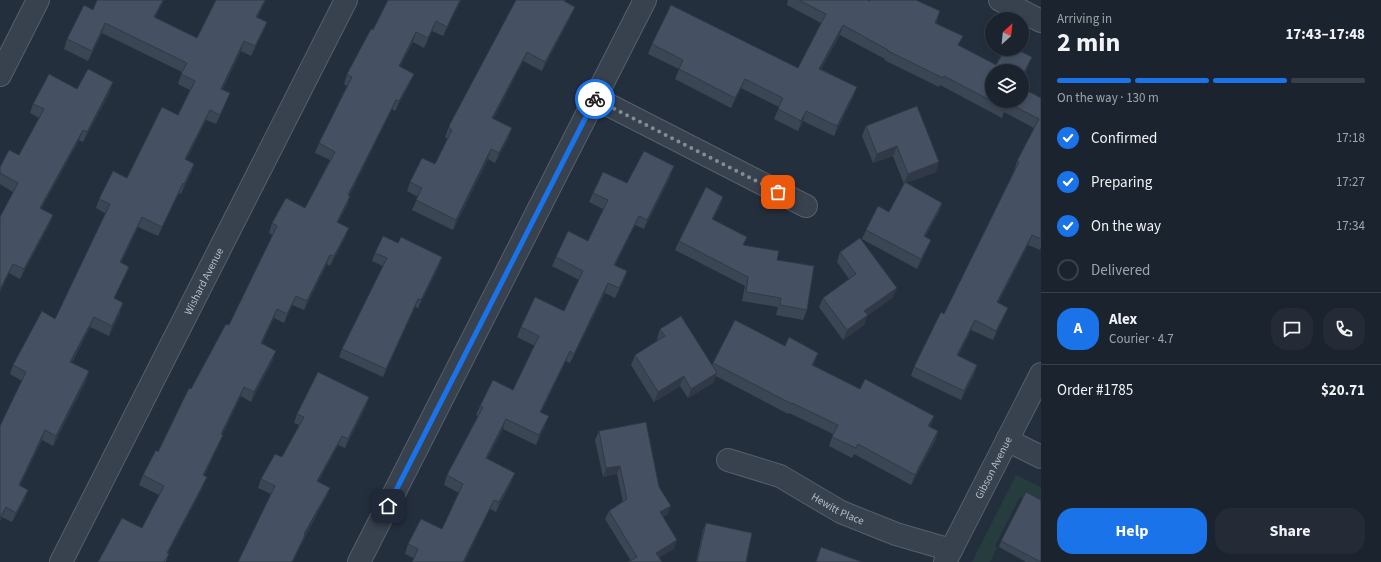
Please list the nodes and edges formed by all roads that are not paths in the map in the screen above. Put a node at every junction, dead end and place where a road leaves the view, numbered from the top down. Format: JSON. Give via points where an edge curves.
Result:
{"nodes":[{"id":1,"x":38,"y":0,"type":"edge"},
{"id":2,"x":346,"y":0,"type":"edge"},
{"id":3,"x":645,"y":0,"type":"edge"},
{"id":4,"x":1000,"y":0,"type":"edge"},
{"id":5,"x":1041,"y":21,"type":"edge"},
{"id":6,"x":0,"y":75,"type":"edge"},
{"id":7,"x":595,"y":98,"type":"junction"},
{"id":8,"x":806,"y":206,"type":"dead end"},
{"id":9,"x":1041,"y":374,"type":"edge"},
{"id":10,"x":1007,"y":440,"type":"junction"},
{"id":11,"x":1041,"y":457,"type":"edge"},
{"id":12,"x":728,"y":460,"type":"dead end"},
{"id":13,"x":948,"y":556,"type":"edge"},
{"id":14,"x":60,"y":562,"type":"edge"},
{"id":15,"x":359,"y":562,"type":"edge"}],
"edges":[{"from":1,"to":6,"type":"street"},
{"from":2,"to":14,"type":"street","name":"Wishard Avenue"},
{"from":3,"to":7,"type":"street"},
{"from":4,"to":5,"type":"street"},
{"from":7,"to":8,"type":"street"},
{"from":7,"to":15,"type":"street"},
{"from":9,"to":10,"type":"street","name":"Gibson Avenue"},
{"from":10,"to":11,"type":"street"},
{"from":10,"to":13,"type":"street","name":"Gibson Avenue"},
{"from":12,"to":13,"type":"street","name":"Hewitt Place","via":[[780,476],[841,512]]}]}
